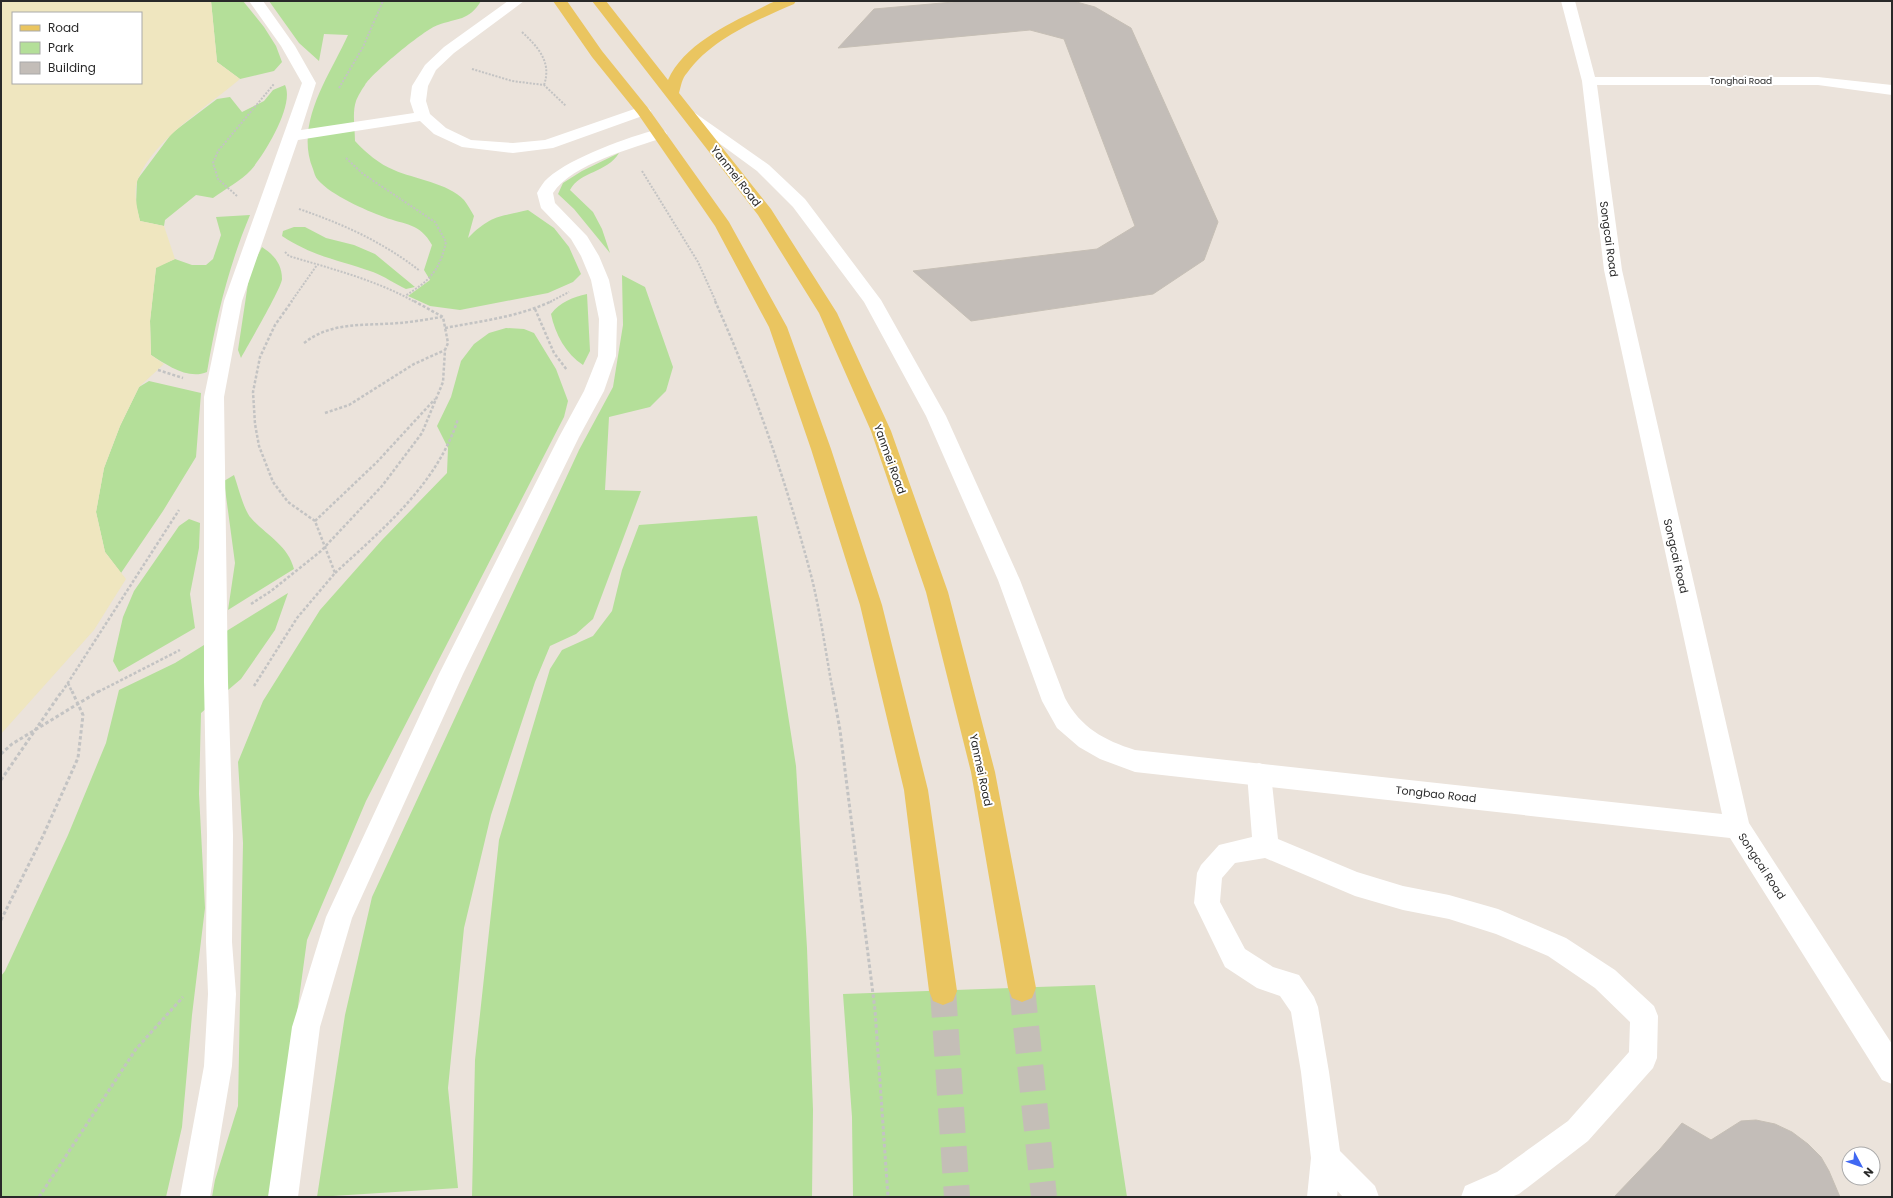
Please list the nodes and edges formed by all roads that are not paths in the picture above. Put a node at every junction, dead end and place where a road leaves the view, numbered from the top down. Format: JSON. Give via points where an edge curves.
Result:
{"nodes":[{"id":1,"x":256,"y":1,"type":"edge"},
{"id":2,"x":560,"y":1,"type":"edge"},
{"id":3,"x":599,"y":1,"type":"edge"},
{"id":4,"x":789,"y":1,"type":"edge"},
{"id":5,"x":1568,"y":1,"type":"edge"},
{"id":6,"x":512,"y":4,"type":"edge"},
{"id":7,"x":1589,"y":81,"type":"junction"},
{"id":8,"x":1892,"y":90,"type":"edge"},
{"id":9,"x":671,"y":92,"type":"junction"},
{"id":10,"x":643,"y":111,"type":"junction"},
{"id":11,"x":423,"y":116,"type":"junction"},
{"id":12,"x":690,"y":116,"type":"junction"},
{"id":13,"x":659,"y":134,"type":"junction"},
{"id":14,"x":291,"y":136,"type":"junction"},
{"id":15,"x":1258,"y":774,"type":"junction"},
{"id":16,"x":1737,"y":827,"type":"junction"},
{"id":17,"x":1266,"y":846,"type":"junction"},
{"id":18,"x":1022,"y":988,"type":"tunnel mouth"},
{"id":19,"x":943,"y":991,"type":"tunnel mouth"},
{"id":20,"x":1892,"y":1070,"type":"edge"},
{"id":21,"x":1326,"y":1158,"type":"junction"},
{"id":22,"x":195,"y":1197,"type":"edge"},
{"id":23,"x":283,"y":1197,"type":"edge"},
{"id":24,"x":1322,"y":1197,"type":"edge"},
{"id":25,"x":1364,"y":1197,"type":"edge"},
{"id":26,"x":1476,"y":1197,"type":"edge"}],
"edges":[{"from":1,"to":14,"type":"street","via":[[288,46],[308,83]]},
{"from":2,"to":10,"type":"main road","via":[[597,54]]},
{"from":3,"to":9,"type":"main road","name":"Yanmei Road"},
{"from":4,"to":9,"type":"main road","via":[[728,31],[702,50],[680,70]]},
{"from":5,"to":7,"type":"street","name":"Songcai Road"},
{"from":6,"to":11,"type":"street","via":[[449,50],[430,68],[420,86],[418,101]]},
{"from":7,"to":8,"type":"street","name":"Tonghai Road","via":[[1818,81]]},
{"from":7,"to":16,"type":"street","name":"Songcai Road","via":[[1613,270]]},
{"from":9,"to":12,"type":"main road","name":"Yanmei Road"},
{"from":10,"to":11,"type":"street","via":[[547,145],[513,148],[468,144],[440,131]]},
{"from":10,"to":13,"type":"main road"},
{"from":11,"to":14,"type":"street"},
{"from":12,"to":15,"type":"street","name":"Tongbao Road","via":[[763,168],[799,203],[872,300],[936,416],[1009,580],[1054,701],[1065,721],[1086,740],[1135,761]]},
{"from":12,"to":18,"type":"main road","name":"Yanmei Road","via":[[765,213],[828,313],[881,431],[937,592],[981,764]]},
{"from":13,"to":19,"type":"main road","via":[[723,226],[778,328],[821,448],[871,606],[916,790]]},
{"from":13,"to":23,"type":"street","via":[[598,156],[567,172],[552,181],[545,193],[547,204],[578,236],[600,280],[608,319],[607,356],[594,391],[451,674],[339,918],[306,1027]]},
{"from":14,"to":22,"type":"street","via":[[233,301],[214,397],[222,994],[218,1066]]},
{"from":15,"to":16,"type":"street","name":"Tongbao Road"},
{"from":15,"to":17,"type":"street"},
{"from":16,"to":20,"type":"street","name":"Songcai Road"},
{"from":17,"to":21,"type":"street","via":[[1228,853],[1210,873],[1207,903],[1235,958],[1267,979],[1289,985],[1304,1007]]},
{"from":17,"to":26,"type":"street","via":[[1355,884],[1498,922],[1557,947],[1605,979],[1644,1016],[1643,1058],[1578,1131],[1508,1183]]},
{"from":21,"to":24,"type":"street"},
{"from":21,"to":25,"type":"street"}]}
